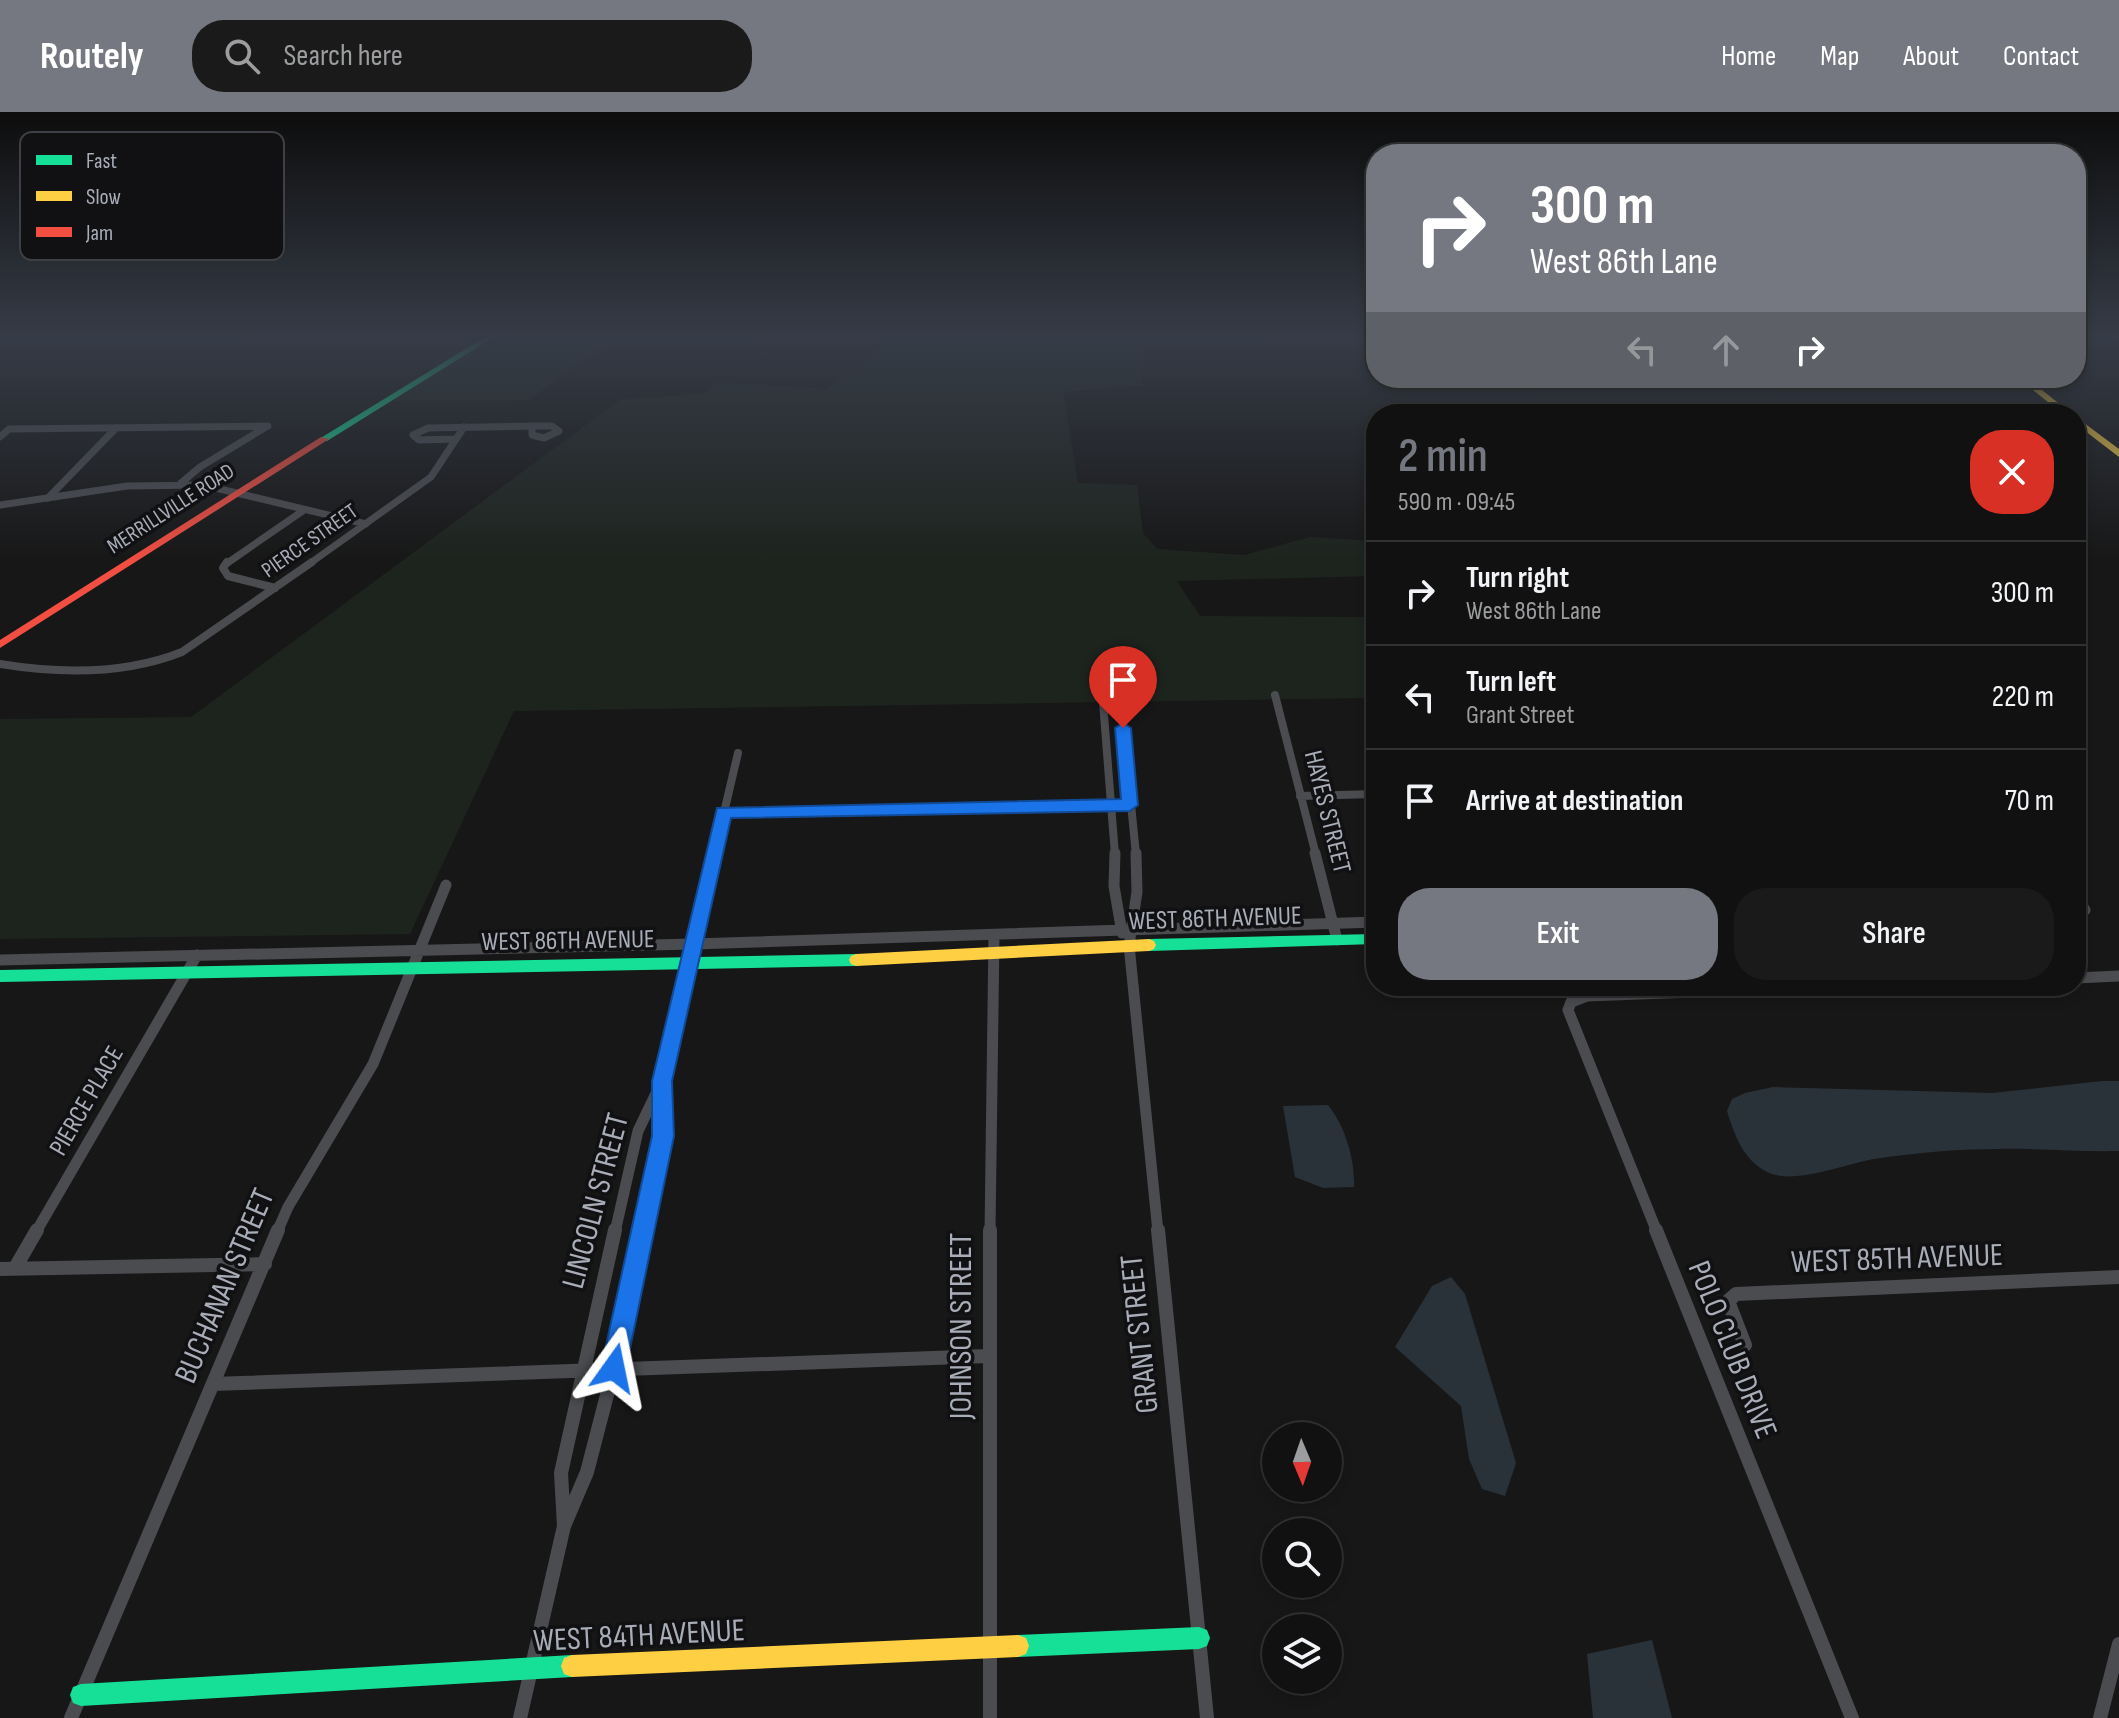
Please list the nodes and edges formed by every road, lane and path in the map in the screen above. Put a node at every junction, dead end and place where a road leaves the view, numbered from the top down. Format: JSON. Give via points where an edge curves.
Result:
{"nodes":[{"id":1,"x":367,"y":412,"type":"edge"},
{"id":2,"x":532,"y":426,"type":"dead end"},
{"id":3,"x":464,"y":427,"type":"junction"},
{"id":4,"x":116,"y":428,"type":"junction"},
{"id":5,"x":2086,"y":428,"type":"edge"},
{"id":6,"x":0,"y":437,"type":"edge"},
{"id":7,"x":456,"y":439,"type":"junction"},
{"id":8,"x":2119,"y":454,"type":"edge"},
{"id":9,"x":181,"y":483,"type":"junction"},
{"id":10,"x":236,"y":492,"type":"junction"},
{"id":11,"x":48,"y":498,"type":"junction"},
{"id":12,"x":0,"y":505,"type":"edge"},
{"id":13,"x":304,"y":510,"type":"junction"},
{"id":14,"x":366,"y":524,"type":"junction"},
{"id":15,"x":275,"y":588,"type":"junction"},
{"id":16,"x":0,"y":645,"type":"edge"},
{"id":17,"x":0,"y":664,"type":"edge"},
{"id":18,"x":1275,"y":695,"type":"dead end"},
{"id":19,"x":1103,"y":702,"type":"dead end"},
{"id":20,"x":1121,"y":702,"type":"dead end"},
{"id":21,"x":738,"y":753,"type":"dead end"},
{"id":22,"x":1366,"y":794,"type":"edge"},
{"id":23,"x":1300,"y":796,"type":"junction"},
{"id":24,"x":1111,"y":805,"type":"junction"},
{"id":25,"x":1130,"y":805,"type":"junction"},
{"id":26,"x":723,"y":812,"type":"junction"},
{"id":27,"x":446,"y":885,"type":"dead end"},
{"id":28,"x":1366,"y":922,"type":"edge"},
{"id":29,"x":1332,"y":923,"type":"junction"},
{"id":30,"x":1119,"y":928,"type":"junction"},
{"id":31,"x":1135,"y":928,"type":"junction"},
{"id":32,"x":994,"y":935,"type":"junction"},
{"id":33,"x":1366,"y":939,"type":"edge"},
{"id":34,"x":1337,"y":940,"type":"junction"},
{"id":35,"x":694,"y":944,"type":"junction"},
{"id":36,"x":1129,"y":945,"type":"junction"},
{"id":37,"x":421,"y":950,"type":"junction"},
{"id":38,"x":993,"y":951,"type":"junction"},
{"id":39,"x":197,"y":955,"type":"junction"},
{"id":40,"x":0,"y":960,"type":"edge"},
{"id":41,"x":690,"y":962,"type":"junction"},
{"id":42,"x":415,"y":967,"type":"junction"},
{"id":43,"x":187,"y":972,"type":"junction"},
{"id":44,"x":0,"y":976,"type":"edge"},
{"id":45,"x":2119,"y":976,"type":"edge"},
{"id":46,"x":2086,"y":978,"type":"edge"},
{"id":47,"x":1587,"y":996,"type":"edge"},
{"id":48,"x":662,"y":1081,"type":"junction"},
{"id":49,"x":265,"y":1264,"type":"junction"},
{"id":50,"x":15,"y":1268,"type":"junction"},
{"id":51,"x":0,"y":1269,"type":"edge"},
{"id":52,"x":2119,"y":1277,"type":"edge"},
{"id":53,"x":1745,"y":1345,"type":"dead end"},
{"id":54,"x":988,"y":1356,"type":"junction"},
{"id":55,"x":614,"y":1368,"type":"junction"},
{"id":56,"x":583,"y":1370,"type":"junction"},
{"id":57,"x":213,"y":1384,"type":"junction"},
{"id":58,"x":564,"y":1526,"type":"junction"},
{"id":59,"x":1199,"y":1638,"type":"junction"},
{"id":60,"x":2119,"y":1644,"type":"edge"},
{"id":61,"x":990,"y":1648,"type":"junction"},
{"id":62,"x":531,"y":1668,"type":"junction"},
{"id":63,"x":81,"y":1695,"type":"junction"},
{"id":64,"x":71,"y":1718,"type":"edge"},
{"id":65,"x":520,"y":1718,"type":"edge"},
{"id":66,"x":990,"y":1718,"type":"edge"},
{"id":67,"x":1207,"y":1718,"type":"edge"},
{"id":68,"x":1852,"y":1718,"type":"edge"},
{"id":69,"x":2100,"y":1718,"type":"edge"}],
"edges":[{"from":1,"to":10,"type":"street","name":"MERRILLVILLE ROAD"},
{"from":2,"to":3,"type":"street"},
{"from":3,"to":7,"type":"street","name":"PIERCE STREET"},
{"from":3,"to":7,"type":"street","via":[[428,428],[413,435],[419,440]]},
{"from":4,"to":6,"type":"street","via":[[9,429]]},
{"from":4,"to":9,"type":"street","via":[[268,426]]},
{"from":4,"to":11,"type":"street"},
{"from":5,"to":8,"type":"street"},
{"from":7,"to":14,"type":"street","name":"PIERCE STREET","via":[[431,477]]},
{"from":9,"to":10,"type":"street"},
{"from":9,"to":11,"type":"street"},
{"from":10,"to":13,"type":"street"},
{"from":10,"to":16,"type":"street","name":"MERRILLVILLE ROAD"},
{"from":11,"to":12,"type":"street"},
{"from":13,"to":14,"type":"street"},
{"from":13,"to":15,"type":"street","via":[[223,568],[228,576]]},
{"from":14,"to":15,"type":"street","name":"PIERCE STREET"},
{"from":15,"to":17,"type":"street","name":"PIERCE STREET","via":[[158,663],[60,669]]},
{"from":18,"to":23,"type":"street","name":"HAYES STREET"},
{"from":19,"to":24,"type":"street","name":"GRANT STREET"},
{"from":20,"to":25,"type":"street","name":"GRANT STREET"},
{"from":21,"to":26,"type":"street","name":"LINCOLN STREET"},
{"from":22,"to":23,"type":"street"},
{"from":23,"to":29,"type":"street","name":"HAYES STREET"},
{"from":24,"to":25,"type":"street"},
{"from":24,"to":26,"type":"street"},
{"from":24,"to":30,"type":"street","name":"GRANT STREET"},
{"from":25,"to":31,"type":"street","name":"GRANT STREET"},
{"from":26,"to":35,"type":"street","name":"LINCOLN STREET"},
{"from":27,"to":37,"type":"street","name":"BUCHANAN STREET"},
{"from":28,"to":29,"type":"street","name":"WEST 86TH AVENUE"},
{"from":29,"to":31,"type":"street","name":"WEST 86TH AVENUE"},
{"from":29,"to":34,"type":"street","name":"HAYES STREET"},
{"from":30,"to":31,"type":"street","name":"WEST 86TH AVENUE"},
{"from":30,"to":32,"type":"street","name":"WEST 86TH AVENUE"},
{"from":30,"to":36,"type":"street","name":"GRANT STREET"},
{"from":31,"to":36,"type":"street","name":"GRANT STREET"},
{"from":32,"to":35,"type":"street","name":"WEST 86TH AVENUE"},
{"from":32,"to":38,"type":"street","name":"JOHNSON STREET"},
{"from":33,"to":34,"type":"street","name":"WEST 86TH AVENUE"},
{"from":34,"to":36,"type":"street","name":"WEST 86TH AVENUE"},
{"from":35,"to":37,"type":"street","name":"WEST 86TH AVENUE"},
{"from":35,"to":41,"type":"street","name":"LINCOLN STREET"},
{"from":36,"to":38,"type":"street","name":"WEST 86TH AVENUE"},
{"from":36,"to":59,"type":"street","name":"GRANT STREET"},
{"from":37,"to":39,"type":"street","name":"WEST 86TH AVENUE"},
{"from":37,"to":42,"type":"street","name":"BUCHANAN STREET"},
{"from":38,"to":41,"type":"street","name":"WEST 86TH AVENUE"},
{"from":38,"to":54,"type":"street","name":"JOHNSON STREET"},
{"from":39,"to":40,"type":"street","name":"WEST 86TH AVENUE"},
{"from":39,"to":43,"type":"street","name":"PIERCE PLACE"},
{"from":41,"to":42,"type":"street","name":"WEST 86TH AVENUE"},
{"from":41,"to":48,"type":"street","name":"LINCOLN STREET"},
{"from":42,"to":43,"type":"street","name":"WEST 86TH AVENUE"},
{"from":42,"to":49,"type":"street","name":"BUCHANAN STREET","via":[[373,1064],[299,1184]]},
{"from":43,"to":44,"type":"street","name":"WEST 86TH AVENUE"},
{"from":43,"to":50,"type":"street","name":"PIERCE PLACE"},
{"from":45,"to":46,"type":"street"},
{"from":47,"to":68,"type":"street","name":"POLO CLUB DRIVE","via":[[1571,1002],[1568,1010]]},
{"from":48,"to":55,"type":"street","name":"LINCOLN STREET","via":[[663,1136]]},
{"from":48,"to":56,"type":"street","name":"LINCOLN STREET","via":[[638,1131]]},
{"from":49,"to":50,"type":"street"},
{"from":49,"to":57,"type":"street","name":"BUCHANAN STREET"},
{"from":50,"to":51,"type":"street"},
{"from":52,"to":53,"type":"street","name":"WEST 85TH AVENUE","via":[[1736,1294],[1728,1301]]},
{"from":54,"to":55,"type":"street"},
{"from":54,"to":61,"type":"street","name":"JOHNSON STREET"},
{"from":55,"to":56,"type":"street"},
{"from":55,"to":58,"type":"street","name":"LINCOLN STREET","via":[[587,1472]]},
{"from":56,"to":57,"type":"street"},
{"from":56,"to":58,"type":"street","name":"LINCOLN STREET","via":[[561,1473]]},
{"from":57,"to":63,"type":"street","name":"BUCHANAN STREET"},
{"from":58,"to":62,"type":"street","name":"LINCOLN STREET"},
{"from":59,"to":61,"type":"street","name":"WEST 84TH AVENUE"},
{"from":59,"to":67,"type":"street","name":"GRANT STREET"},
{"from":60,"to":69,"type":"street"},
{"from":61,"to":62,"type":"street","name":"WEST 84TH AVENUE"},
{"from":61,"to":66,"type":"street","name":"JOHNSON STREET"},
{"from":62,"to":63,"type":"street","name":"WEST 84TH AVENUE"},
{"from":62,"to":65,"type":"street","name":"LINCOLN STREET"},
{"from":63,"to":64,"type":"street","name":"BUCHANAN STREET"}]}
